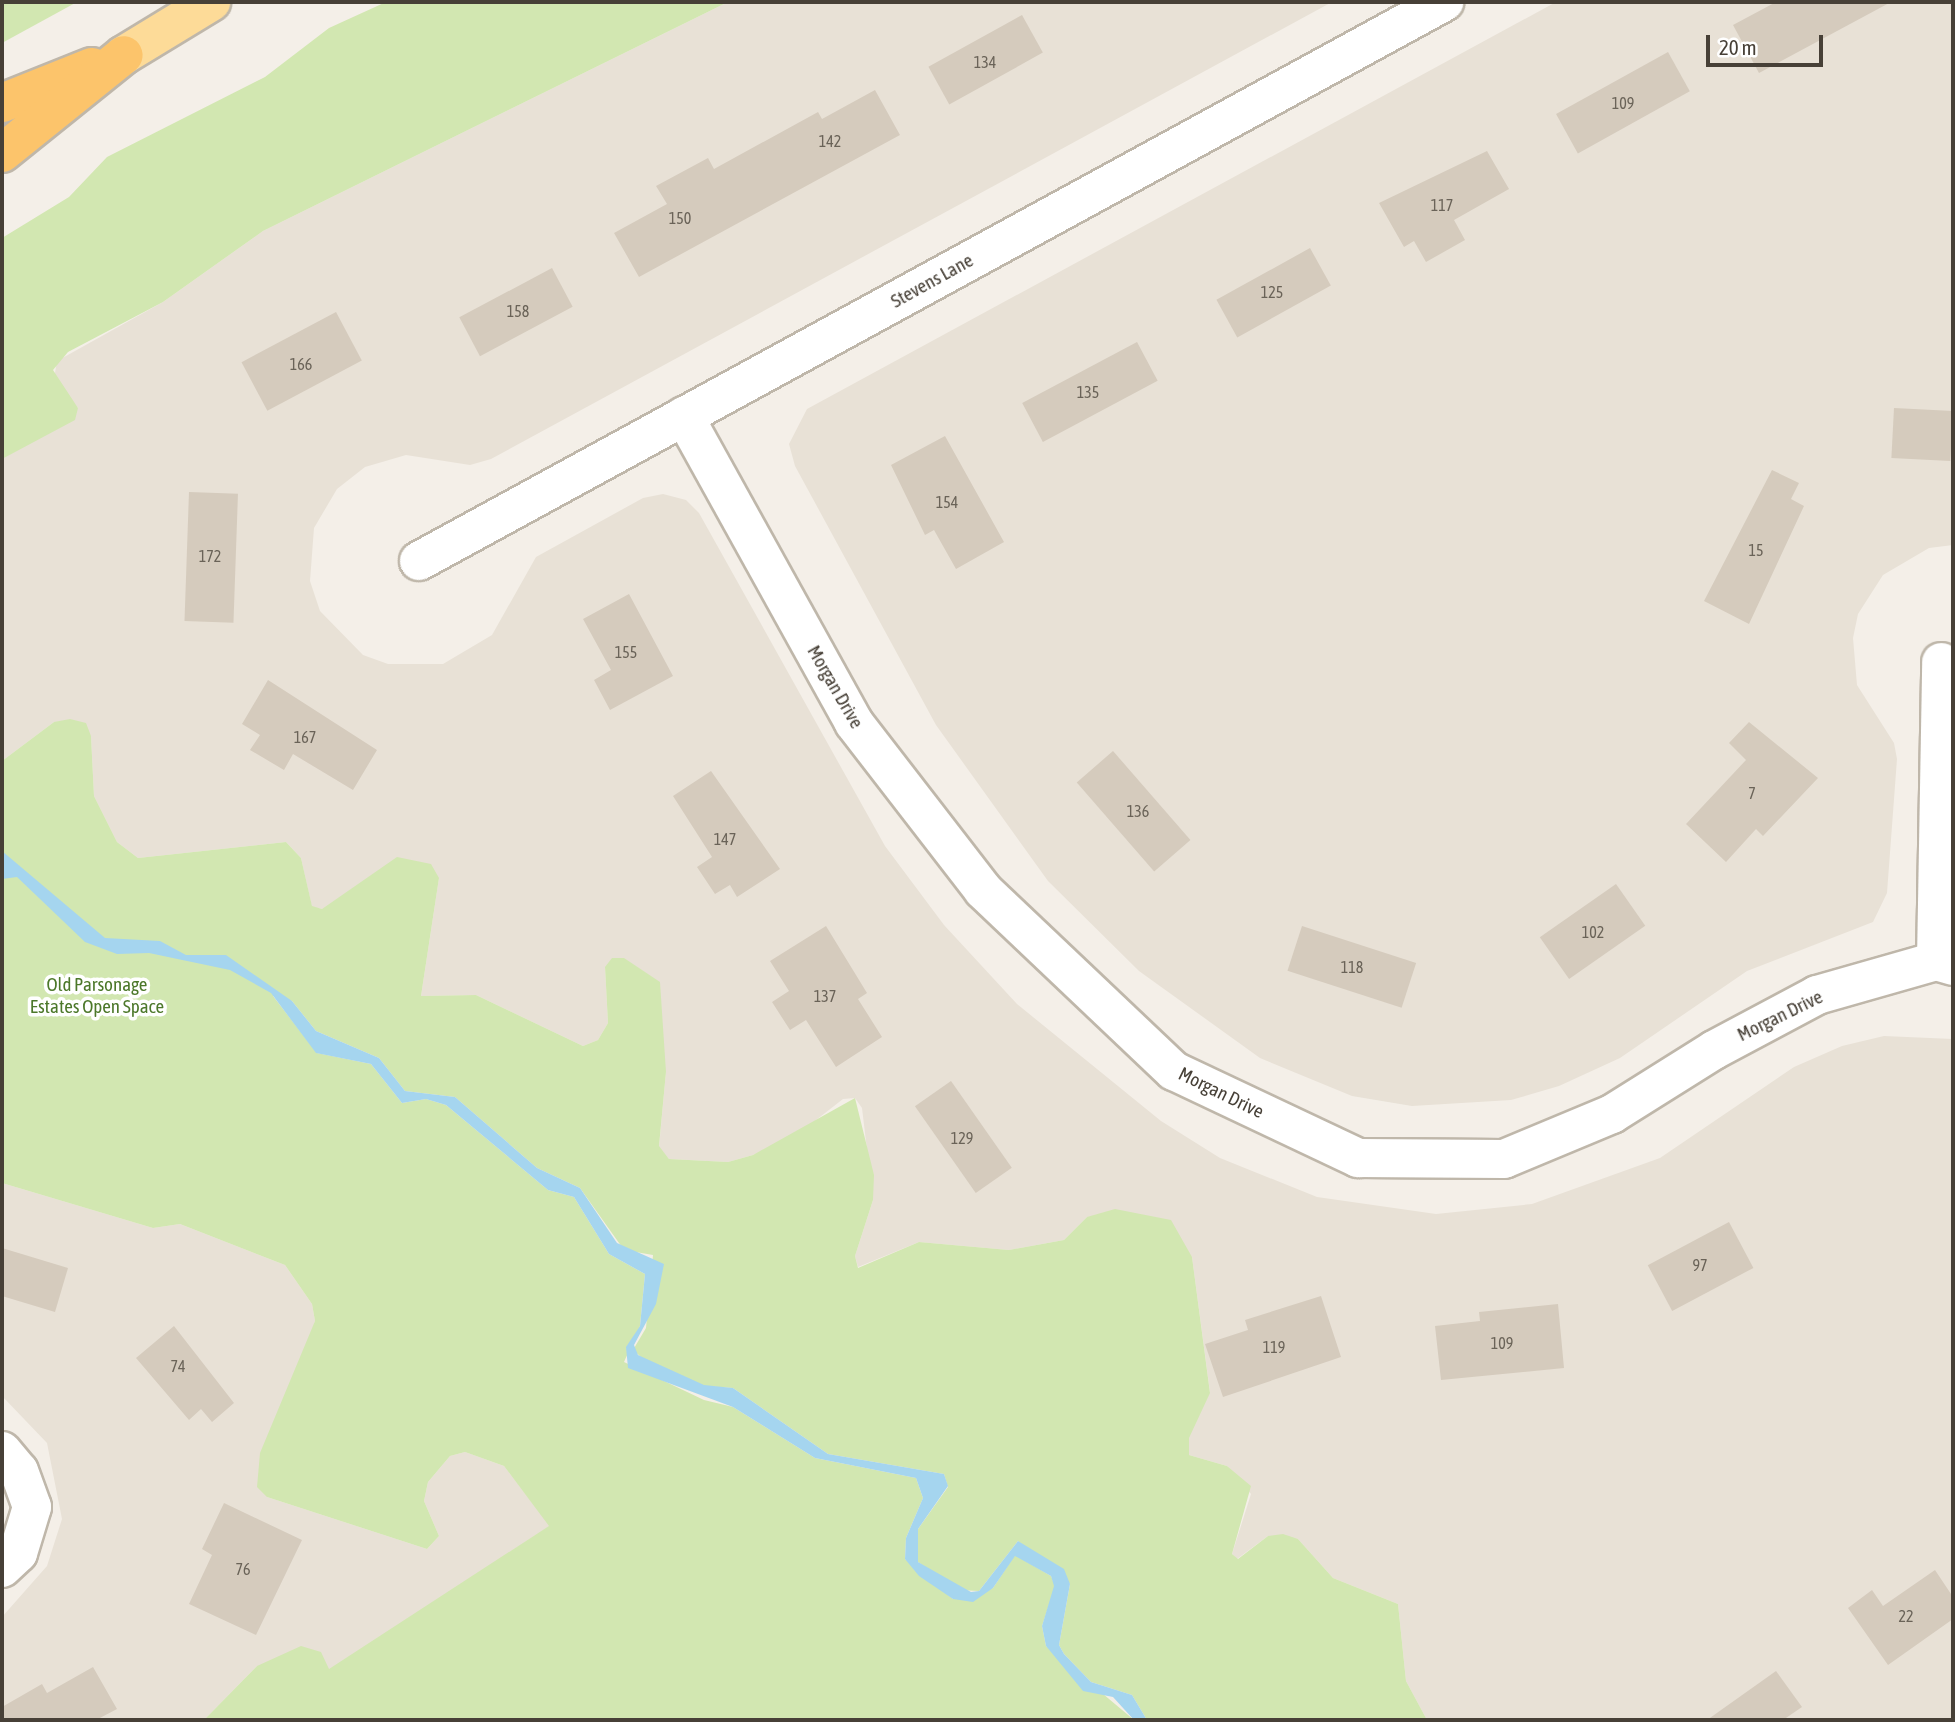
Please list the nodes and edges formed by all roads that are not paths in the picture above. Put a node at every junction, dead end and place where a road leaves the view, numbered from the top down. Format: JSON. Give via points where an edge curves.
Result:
{"nodes":[{"id":1,"x":211,"y":2,"type":"edge"},
{"id":2,"x":1444,"y":2,"type":"edge"},
{"id":3,"x":124,"y":55,"type":"junction"},
{"id":4,"x":2,"y":103,"type":"edge"},
{"id":5,"x":2,"y":153,"type":"edge"},
{"id":6,"x":684,"y":416,"type":"junction"},
{"id":7,"x":419,"y":561,"type":"dead end"},
{"id":8,"x":1941,"y":662,"type":"dead end"},
{"id":9,"x":1945,"y":963,"type":"edge"},
{"id":10,"x":2,"y":1451,"type":"edge"},
{"id":11,"x":2,"y":1568,"type":"edge"}],
"edges":[{"from":1,"to":3,"type":"main road"},
{"from":2,"to":6,"type":"street","name":"Stevens Lane"},
{"from":3,"to":4,"type":"highway"},
{"from":3,"to":5,"type":"highway"},
{"from":6,"to":7,"type":"street","name":"Stevens Lane"},
{"from":6,"to":9,"type":"street","name":"Morgan Drive","via":[[854,723],[983,890],[1174,1071],[1358,1158],[1504,1159],[1612,1114],[1714,1049],[1817,995]]},
{"from":8,"to":9,"type":"street"},
{"from":10,"to":11,"type":"street","via":[[19,1471],[32,1507],[18,1553]]}]}
